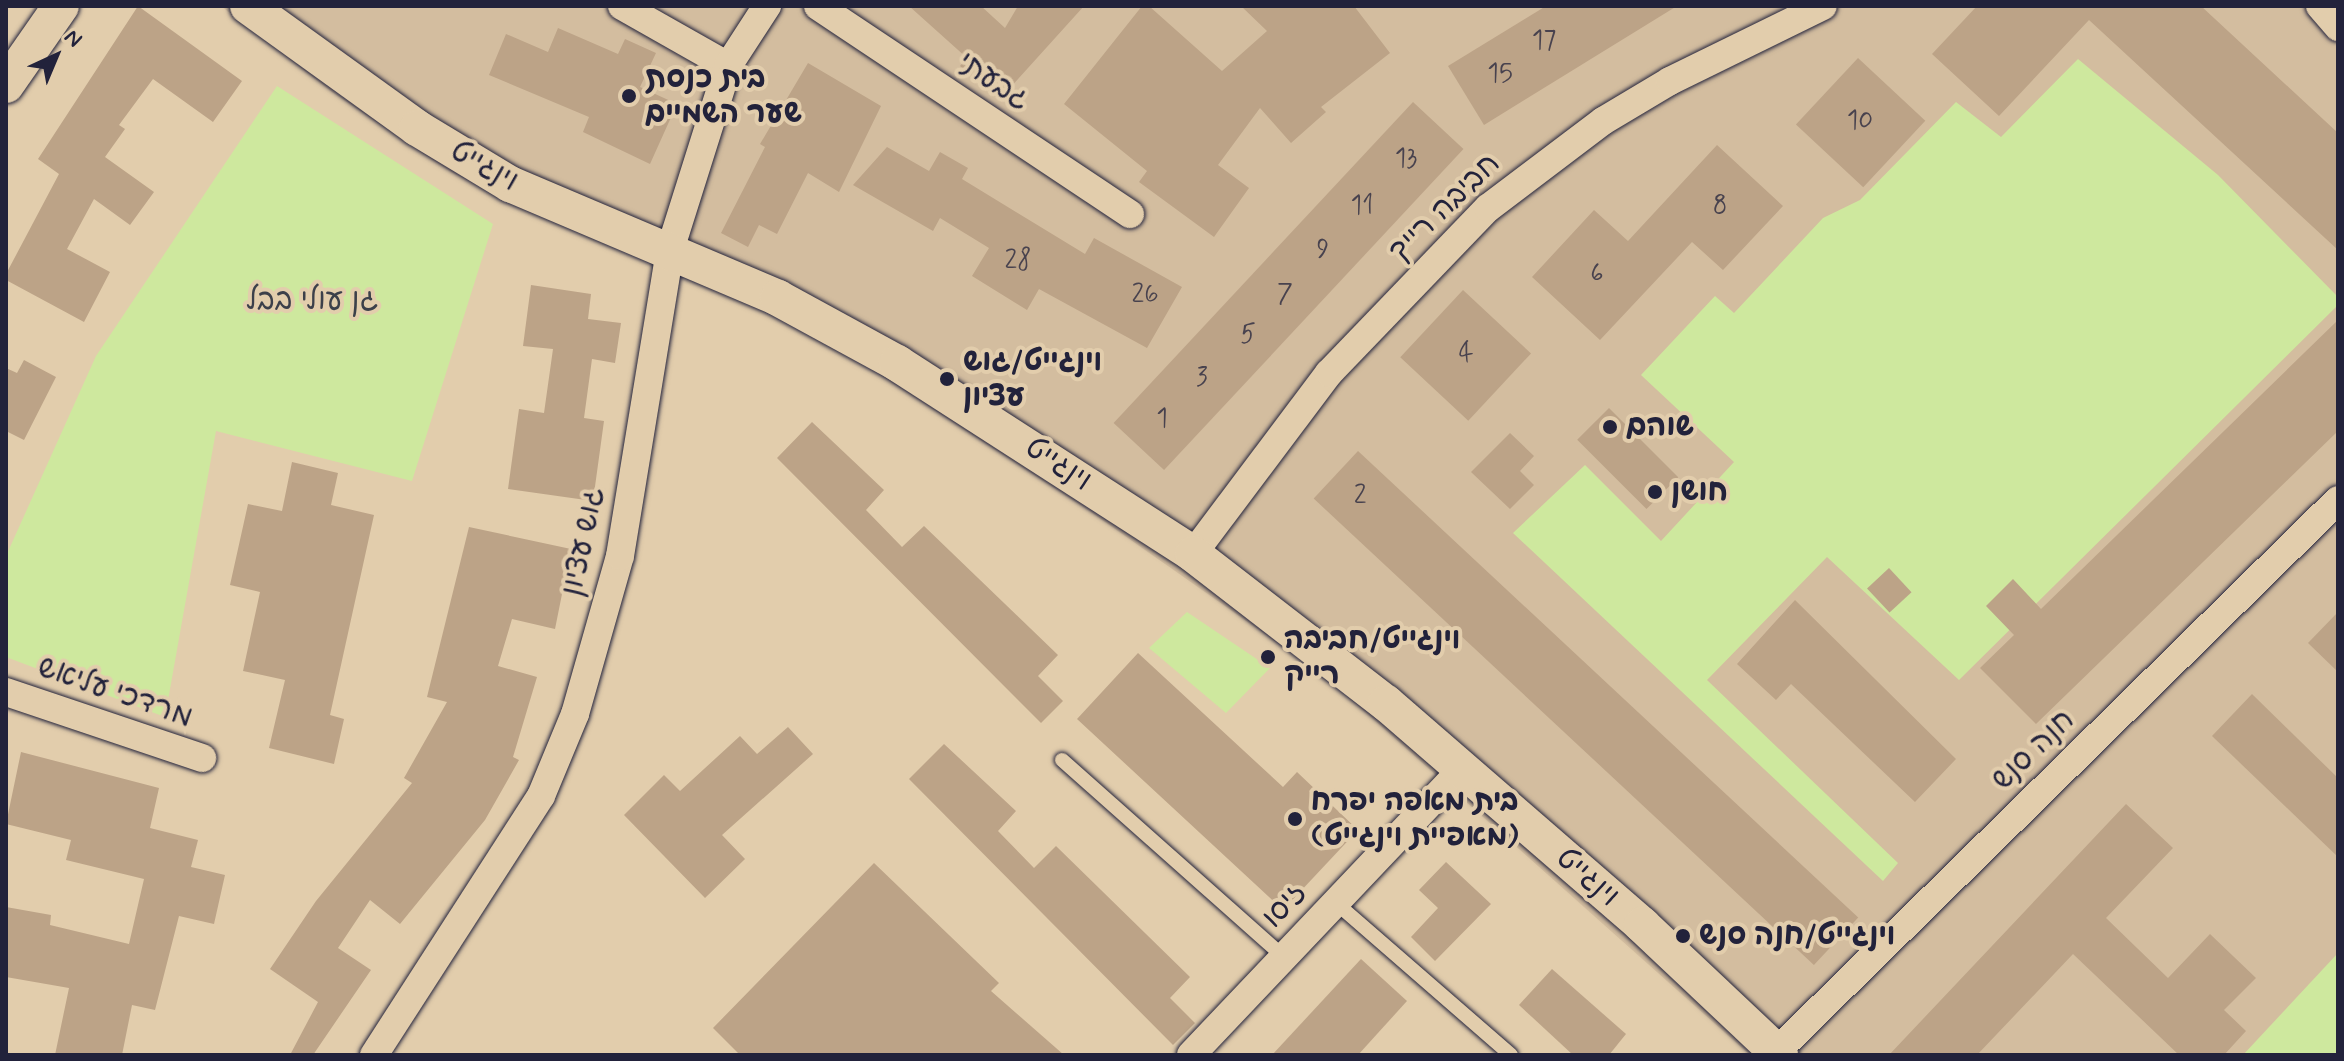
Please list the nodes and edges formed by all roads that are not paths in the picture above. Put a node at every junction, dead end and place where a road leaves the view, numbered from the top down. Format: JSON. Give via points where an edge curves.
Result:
{"nodes":[{"id":1,"x":61,"y":6,"type":"edge"},
{"id":2,"x":248,"y":6,"type":"edge"},
{"id":3,"x":622,"y":6,"type":"edge"},
{"id":4,"x":767,"y":6,"type":"edge"},
{"id":5,"x":818,"y":6,"type":"edge"},
{"id":6,"x":1823,"y":6,"type":"edge"},
{"id":7,"x":2320,"y":6,"type":"edge"},
{"id":8,"x":2338,"y":27,"type":"edge"},
{"id":9,"x":728,"y":66,"type":"junction"},
{"id":10,"x":6,"y":85,"type":"edge"},
{"id":11,"x":1130,"y":214,"type":"dead end"},
{"id":12,"x":670,"y":250,"type":"junction"},
{"id":13,"x":2338,"y":500,"type":"edge"},
{"id":14,"x":1193,"y":554,"type":"junction"},
{"id":15,"x":6,"y":692,"type":"edge"},
{"id":16,"x":202,"y":758,"type":"dead end"},
{"id":17,"x":1062,"y":760,"type":"dead end"},
{"id":18,"x":1462,"y":769,"type":"junction"},
{"id":19,"x":1335,"y":902,"type":"junction"},
{"id":20,"x":1284,"y":957,"type":"junction"},
{"id":21,"x":1778,"y":1053,"type":"edge"},
{"id":22,"x":374,"y":1055,"type":"edge"},
{"id":23,"x":1191,"y":1055,"type":"edge"},
{"id":24,"x":1511,"y":1055,"type":"edge"}],
"edges":[{"from":1,"to":10,"type":"street"},
{"from":2,"to":12,"type":"street","name":"וינגייט","via":[[355,87],[510,184]]},
{"from":3,"to":9,"type":"street"},
{"from":4,"to":9,"type":"street","name":"גוש עציון"},
{"from":5,"to":11,"type":"street","name":"גבעתי"},
{"from":6,"to":14,"type":"street","name":"חביבה רייך","via":[[1670,81],[1603,121],[1488,208],[1329,373]]},
{"from":7,"to":8,"type":"street"},
{"from":9,"to":12,"type":"street","name":"גוש עציון"},
{"from":12,"to":14,"type":"street","name":"וינגייט","via":[[778,298],[897,363]]},
{"from":12,"to":22,"type":"street","name":"גוש עציון","via":[[620,556],[575,714],[526,822]]},
{"from":13,"to":21,"type":"street","name":"חנה סנש"},
{"from":14,"to":18,"type":"street","name":"וינגייט","via":[[1304,636]]},
{"from":15,"to":16,"type":"street","name":"מרדכי עליאש"},
{"from":17,"to":20,"type":"lane"},
{"from":18,"to":19,"type":"street","name":"זיסו"},
{"from":18,"to":21,"type":"street","name":"וינגייט"},
{"from":19,"to":20,"type":"street","name":"זיסו"},
{"from":19,"to":24,"type":"lane"},
{"from":20,"to":23,"type":"street","name":"זיסו"}]}
